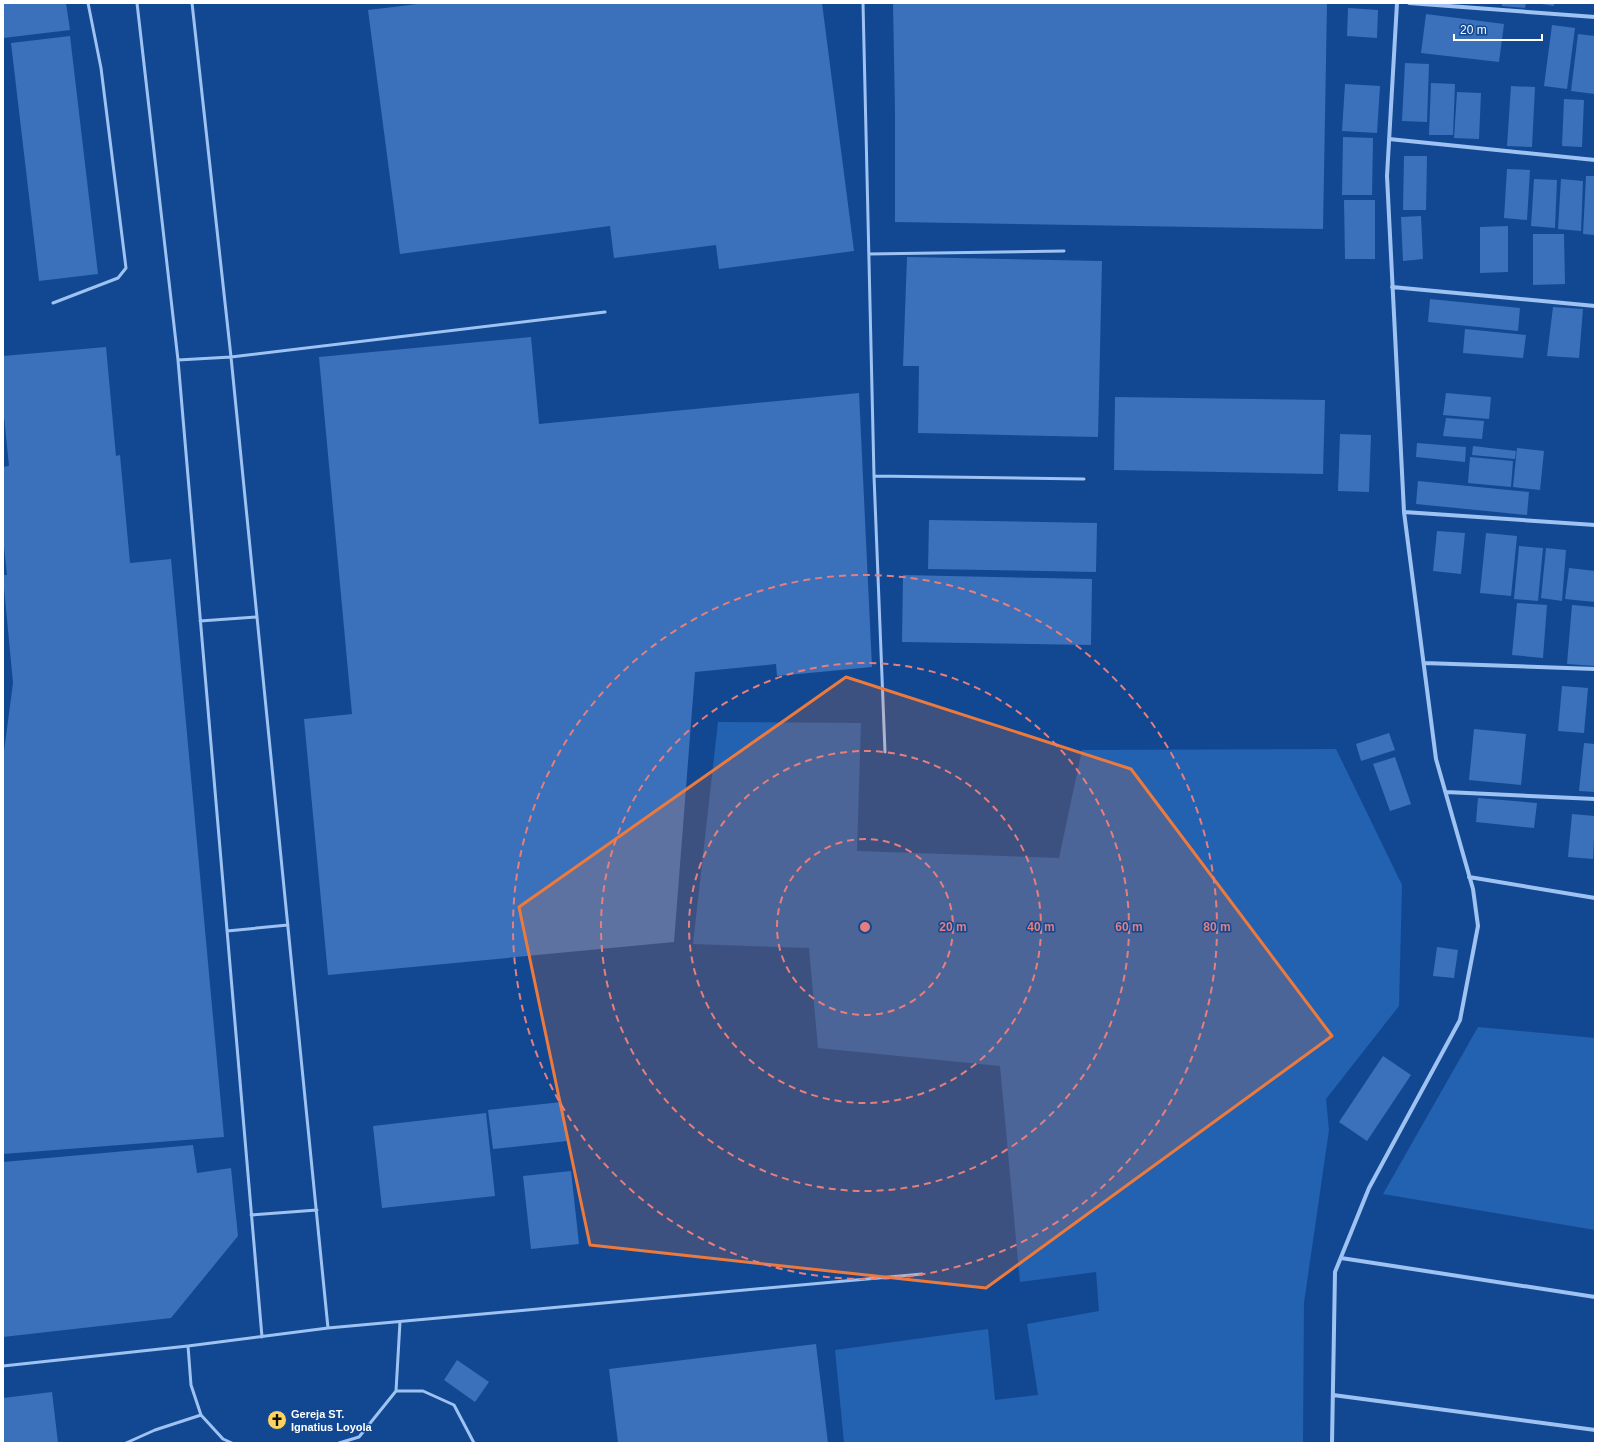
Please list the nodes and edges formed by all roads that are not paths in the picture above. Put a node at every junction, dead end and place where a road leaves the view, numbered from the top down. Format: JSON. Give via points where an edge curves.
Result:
{"nodes":[{"id":1,"x":88,"y":3,"type":"edge"},
{"id":2,"x":137,"y":3,"type":"edge"},
{"id":3,"x":192,"y":3,"type":"edge"},
{"id":4,"x":863,"y":3,"type":"edge"},
{"id":5,"x":1397,"y":3,"type":"edge"},
{"id":6,"x":1409,"y":3,"type":"edge"},
{"id":7,"x":1595,"y":17,"type":"edge"},
{"id":8,"x":1389,"y":139,"type":"junction"},
{"id":9,"x":1595,"y":160,"type":"edge"},
{"id":10,"x":1064,"y":251,"type":"dead end"},
{"id":11,"x":869,"y":254,"type":"junction"},
{"id":12,"x":1392,"y":287,"type":"junction"},
{"id":13,"x":53,"y":303,"type":"dead end"},
{"id":14,"x":1595,"y":306,"type":"edge"},
{"id":15,"x":605,"y":312,"type":"dead end"},
{"id":16,"x":231,"y":357,"type":"junction"},
{"id":17,"x":178,"y":360,"type":"junction"},
{"id":18,"x":874,"y":476,"type":"junction"},
{"id":19,"x":1084,"y":478,"type":"dead end"},
{"id":20,"x":1404,"y":512,"type":"junction"},
{"id":21,"x":1595,"y":525,"type":"edge"},
{"id":22,"x":257,"y":617,"type":"junction"},
{"id":23,"x":200,"y":621,"type":"junction"},
{"id":24,"x":1424,"y":663,"type":"junction"},
{"id":25,"x":1595,"y":669,"type":"edge"},
{"id":26,"x":885,"y":752,"type":"dead end"},
{"id":27,"x":1446,"y":792,"type":"junction"},
{"id":28,"x":1595,"y":799,"type":"edge"},
{"id":29,"x":1469,"y":877,"type":"junction"},
{"id":30,"x":1595,"y":898,"type":"edge"},
{"id":31,"x":288,"y":925,"type":"junction"},
{"id":32,"x":227,"y":931,"type":"junction"},
{"id":33,"x":317,"y":1210,"type":"junction"},
{"id":34,"x":252,"y":1216,"type":"junction"},
{"id":35,"x":1341,"y":1258,"type":"junction"},
{"id":36,"x":922,"y":1274,"type":"dead end"},
{"id":37,"x":1595,"y":1297,"type":"edge"},
{"id":38,"x":400,"y":1322,"type":"junction"},
{"id":39,"x":328,"y":1328,"type":"junction"},
{"id":40,"x":262,"y":1337,"type":"junction"},
{"id":41,"x":188,"y":1346,"type":"junction"},
{"id":42,"x":3,"y":1366,"type":"edge"},
{"id":43,"x":396,"y":1391,"type":"junction"},
{"id":44,"x":1333,"y":1395,"type":"junction"},
{"id":45,"x":201,"y":1415,"type":"junction"},
{"id":46,"x":1595,"y":1430,"type":"edge"},
{"id":47,"x":126,"y":1443,"type":"edge"},
{"id":48,"x":232,"y":1443,"type":"edge"},
{"id":49,"x":339,"y":1443,"type":"edge"},
{"id":50,"x":474,"y":1443,"type":"edge"},
{"id":51,"x":1332,"y":1443,"type":"edge"}],
"edges":[{"from":1,"to":13,"type":"lane","via":[[101,68],[126,268],[118,278]]},
{"from":2,"to":17,"type":"lane"},
{"from":3,"to":16,"type":"lane"},
{"from":4,"to":11,"type":"lane"},
{"from":5,"to":8,"type":"street"},
{"from":6,"to":7,"type":"street"},
{"from":8,"to":9,"type":"street"},
{"from":8,"to":12,"type":"street","via":[[1387,176]]},
{"from":10,"to":11,"type":"lane"},
{"from":11,"to":18,"type":"lane"},
{"from":12,"to":14,"type":"street"},
{"from":12,"to":20,"type":"street"},
{"from":15,"to":16,"type":"lane"},
{"from":16,"to":17,"type":"lane"},
{"from":16,"to":22,"type":"lane"},
{"from":17,"to":23,"type":"lane"},
{"from":18,"to":19,"type":"lane"},
{"from":18,"to":26,"type":"lane"},
{"from":20,"to":21,"type":"street"},
{"from":20,"to":24,"type":"street"},
{"from":22,"to":23,"type":"lane"},
{"from":22,"to":31,"type":"lane"},
{"from":23,"to":32,"type":"lane"},
{"from":24,"to":25,"type":"street"},
{"from":24,"to":27,"type":"street","via":[[1436,759]]},
{"from":27,"to":28,"type":"street"},
{"from":27,"to":29,"type":"street"},
{"from":29,"to":30,"type":"street"},
{"from":29,"to":35,"type":"street","via":[[1478,926],[1460,1020],[1369,1188]]},
{"from":31,"to":32,"type":"lane"},
{"from":31,"to":33,"type":"lane"},
{"from":32,"to":34,"type":"lane"},
{"from":33,"to":34,"type":"lane"},
{"from":33,"to":39,"type":"lane"},
{"from":34,"to":40,"type":"lane"},
{"from":35,"to":37,"type":"street"},
{"from":35,"to":44,"type":"street","via":[[1335,1272]]},
{"from":36,"to":38,"type":"lane"},
{"from":38,"to":39,"type":"lane"},
{"from":38,"to":43,"type":"lane"},
{"from":39,"to":40,"type":"lane"},
{"from":40,"to":41,"type":"lane"},
{"from":41,"to":42,"type":"lane"},
{"from":41,"to":45,"type":"lane","via":[[191,1385]]},
{"from":43,"to":49,"type":"lane","via":[[359,1437]]},
{"from":43,"to":50,"type":"lane","via":[[423,1391],[454,1405]]},
{"from":44,"to":46,"type":"street"},
{"from":44,"to":51,"type":"street"},
{"from":45,"to":47,"type":"lane","via":[[155,1430]]},
{"from":45,"to":48,"type":"lane","via":[[223,1439]]}]}
